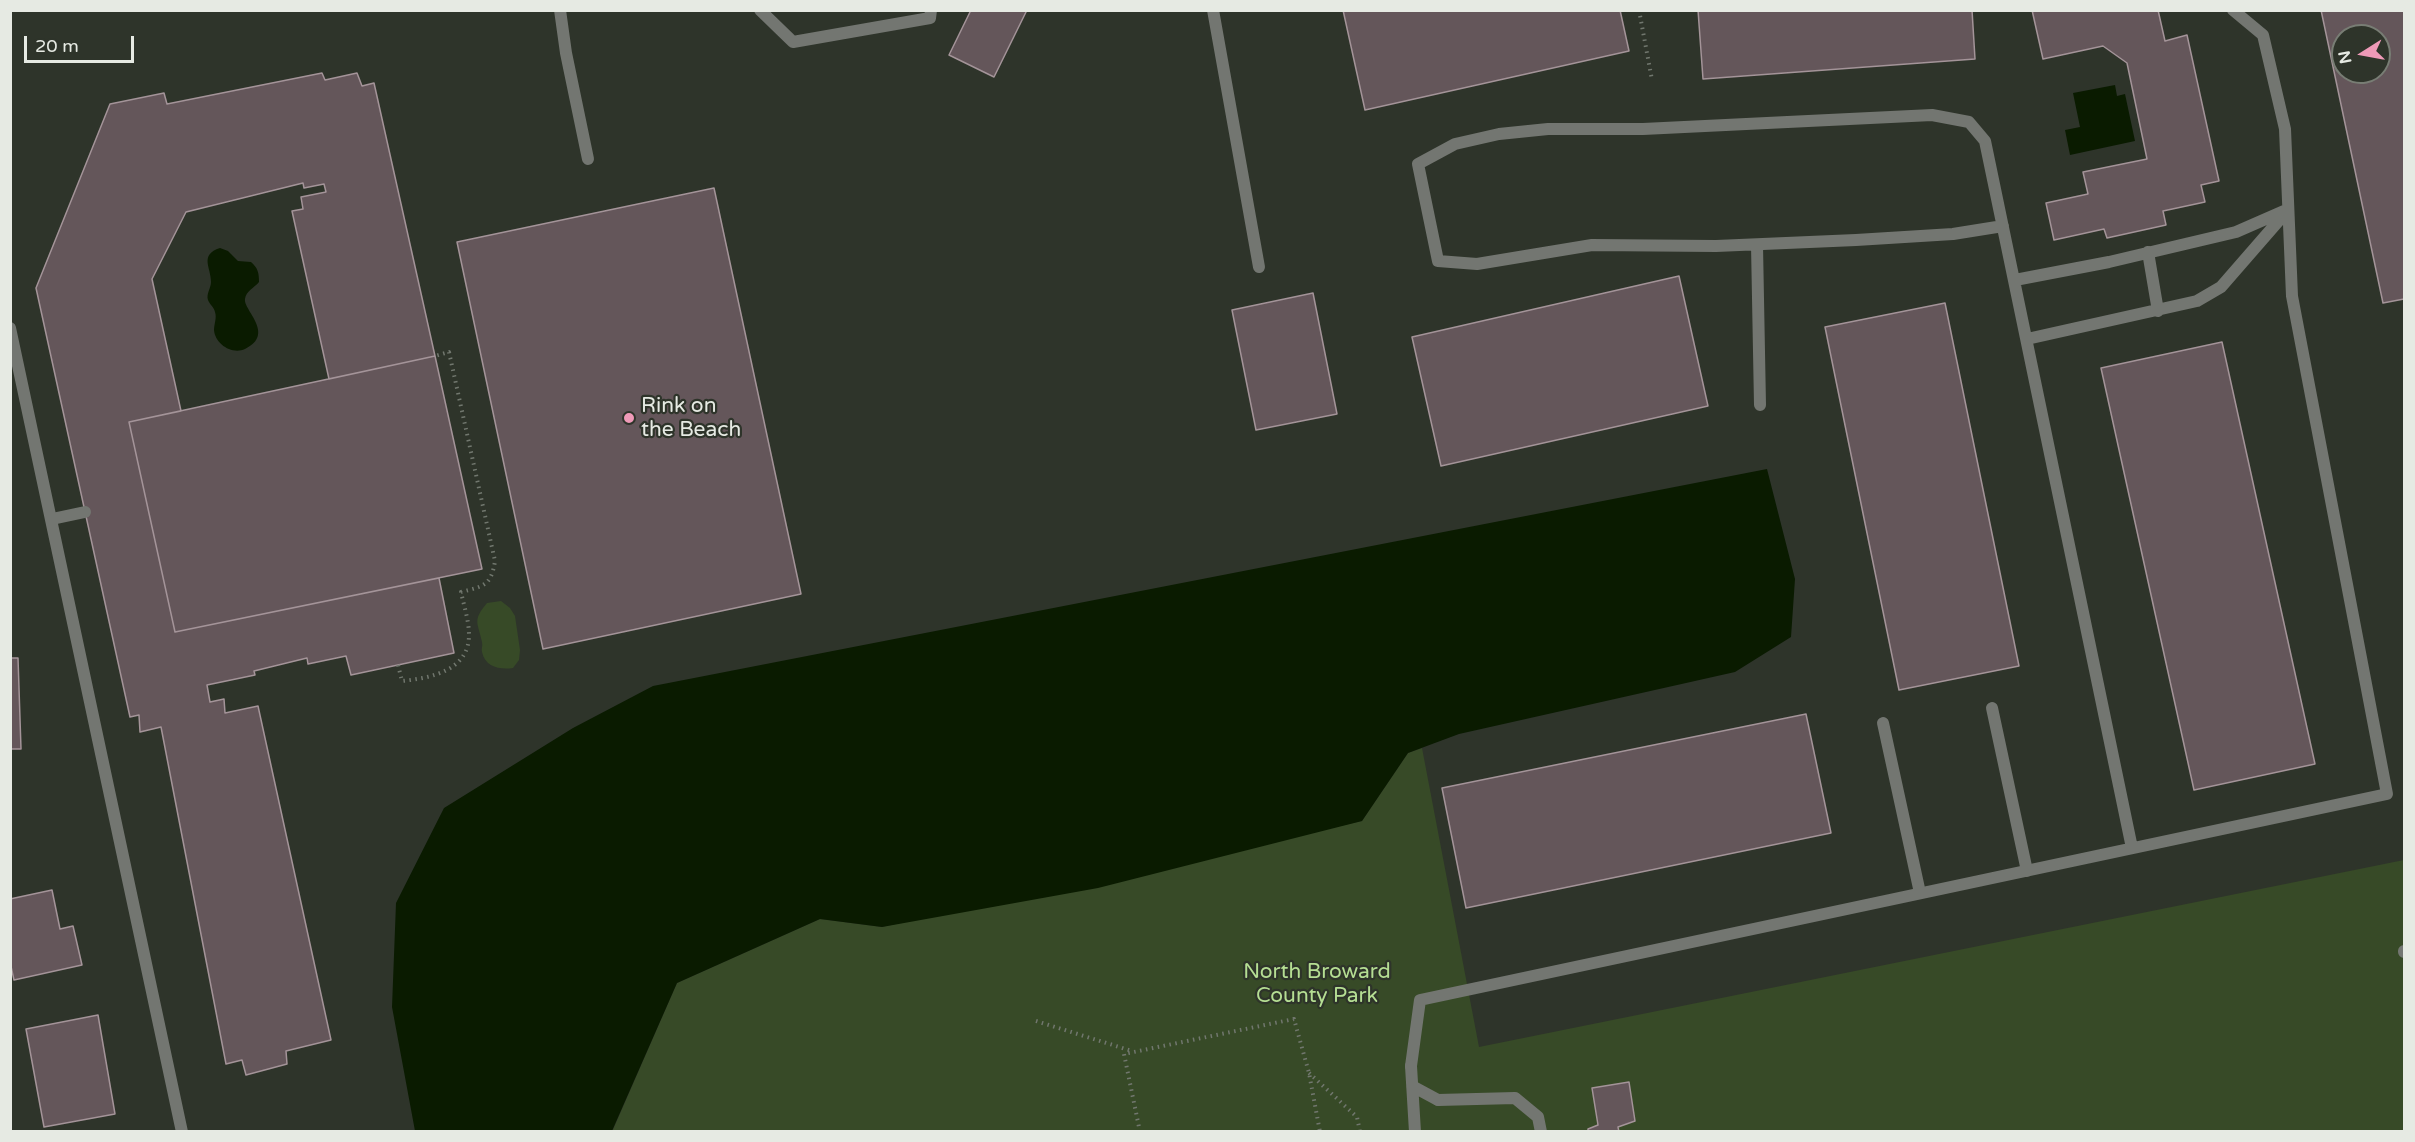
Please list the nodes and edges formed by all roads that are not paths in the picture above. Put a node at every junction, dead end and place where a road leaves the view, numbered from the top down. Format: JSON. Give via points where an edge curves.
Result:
{"nodes":[{"id":1,"x":560,"y":10,"type":"edge"},
{"id":2,"x":760,"y":10,"type":"edge"},
{"id":3,"x":931,"y":10,"type":"edge"},
{"id":4,"x":1214,"y":10,"type":"edge"},
{"id":5,"x":2233,"y":10,"type":"edge"},
{"id":6,"x":588,"y":159,"type":"dead end"},
{"id":7,"x":2288,"y":210,"type":"junction"},
{"id":8,"x":2003,"y":226,"type":"junction"},
{"id":9,"x":1757,"y":245,"type":"junction"},
{"id":10,"x":2148,"y":252,"type":"junction"},
{"id":11,"x":1259,"y":267,"type":"dead end"},
{"id":12,"x":2015,"y":280,"type":"junction"},
{"id":13,"x":2158,"y":311,"type":"junction"},
{"id":14,"x":10,"y":328,"type":"edge"},
{"id":15,"x":2027,"y":339,"type":"junction"},
{"id":16,"x":1760,"y":405,"type":"dead end"},
{"id":17,"x":84,"y":512,"type":"dead end"},
{"id":18,"x":51,"y":519,"type":"junction"},
{"id":19,"x":1992,"y":708,"type":"dead end"},
{"id":20,"x":1883,"y":723,"type":"dead end"},
{"id":21,"x":2132,"y":848,"type":"junction"},
{"id":22,"x":2027,"y":871,"type":"junction"},
{"id":23,"x":1920,"y":893,"type":"junction"},
{"id":24,"x":1412,"y":1086,"type":"junction"},
{"id":25,"x":182,"y":1131,"type":"edge"},
{"id":26,"x":1415,"y":1131,"type":"edge"},
{"id":27,"x":1541,"y":1131,"type":"edge"}],
"edges":[{"from":1,"to":6,"type":"street"},
{"from":2,"to":3,"type":"street","via":[[793,42],[930,18]]},
{"from":4,"to":11,"type":"street"},
{"from":5,"to":7,"type":"street","via":[[2263,35],[2285,129]]},
{"from":7,"to":10,"type":"street","via":[[2236,232]]},
{"from":7,"to":13,"type":"street","via":[[2221,286],[2197,301]]},
{"from":7,"to":21,"type":"street","via":[[2292,296],[2387,794]]},
{"from":8,"to":9,"type":"street","via":[[1953,234]]},
{"from":8,"to":9,"type":"street","via":[[1985,141],[1969,122],[1932,115],[1643,129],[1548,129],[1455,144],[1418,164],[1438,261],[1477,264],[1592,245]]},
{"from":8,"to":12,"type":"street"},
{"from":9,"to":16,"type":"street"},
{"from":10,"to":12,"type":"street"},
{"from":10,"to":13,"type":"street"},
{"from":12,"to":15,"type":"street"},
{"from":13,"to":15,"type":"street"},
{"from":14,"to":18,"type":"street"},
{"from":15,"to":21,"type":"street"},
{"from":17,"to":18,"type":"street"},
{"from":18,"to":25,"type":"street"},
{"from":19,"to":22,"type":"street"},
{"from":20,"to":23,"type":"street"},
{"from":21,"to":22,"type":"street"},
{"from":22,"to":23,"type":"street"},
{"from":23,"to":24,"type":"street","via":[[1420,1000]]},
{"from":24,"to":26,"type":"street"},
{"from":24,"to":27,"type":"street","via":[[1438,1100],[1515,1098],[1538,1117]]}]}
